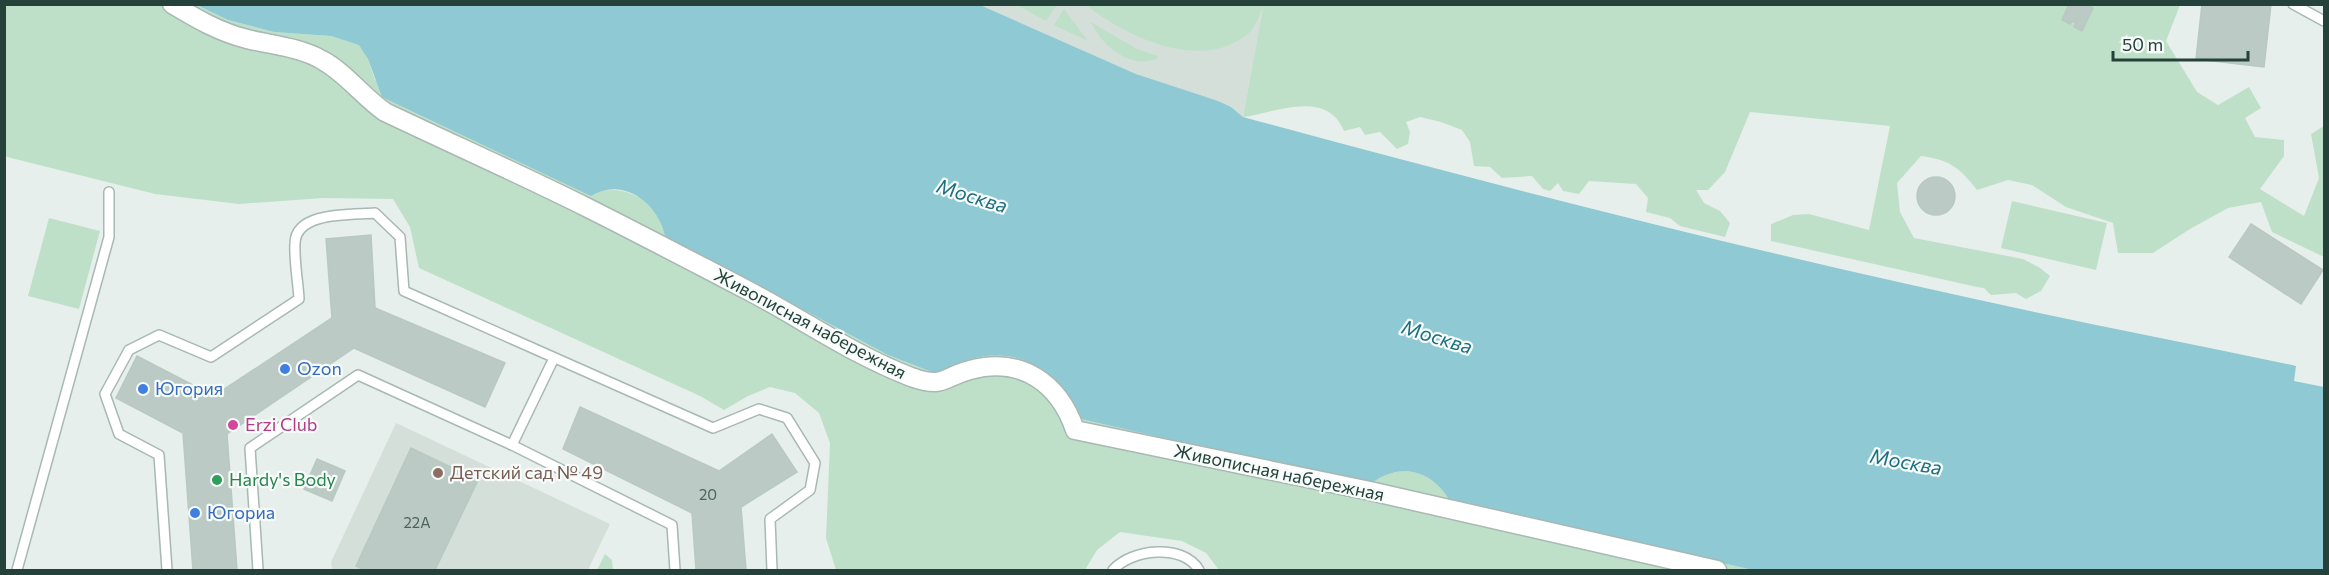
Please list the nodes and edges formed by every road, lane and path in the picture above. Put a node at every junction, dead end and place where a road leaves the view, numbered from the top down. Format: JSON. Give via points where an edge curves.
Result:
{"nodes":[{"id":1,"x":172,"y":4,"type":"edge"},
{"id":2,"x":2293,"y":4,"type":"edge"},
{"id":3,"x":2325,"y":21,"type":"edge"},
{"id":4,"x":109,"y":192,"type":"dead end"},
{"id":5,"x":554,"y":358,"type":"junction"},
{"id":6,"x":512,"y":445,"type":"junction"},
{"id":7,"x":17,"y":570,"type":"edge"},
{"id":8,"x":167,"y":570,"type":"edge"},
{"id":9,"x":258,"y":570,"type":"edge"},
{"id":10,"x":675,"y":570,"type":"edge"},
{"id":11,"x":772,"y":570,"type":"edge"},
{"id":12,"x":1113,"y":570,"type":"edge"},
{"id":13,"x":1199,"y":570,"type":"edge"},
{"id":14,"x":1717,"y":570,"type":"edge"}],
"edges":[{"from":1,"to":14,"type":"street","name":"Живописная набережная","via":[[220,31],[321,59],[385,112],[586,207],[912,377],[939,384],[984,366],[1018,369],[1049,386],[1070,414],[1075,430],[1370,491]]},
{"from":2,"to":3,"type":"lane"},
{"from":4,"to":7,"type":"lane","via":[[109,237]]},
{"from":5,"to":6,"type":"lane"},
{"from":5,"to":8,"type":"lane","via":[[404,291],[400,237],[375,213],[318,218],[301,227],[294,240],[299,299],[211,357],[159,335],[129,350],[105,394],[119,434],[159,455]]},
{"from":5,"to":11,"type":"lane","via":[[713,428],[759,409],[787,418],[815,463],[810,490],[770,519]]},
{"from":6,"to":9,"type":"lane","via":[[358,375],[250,448]]},
{"from":6,"to":10,"type":"lane","via":[[672,525]]},
{"from":12,"to":13,"type":"lane","via":[[1138,556],[1166,552]]}]}
